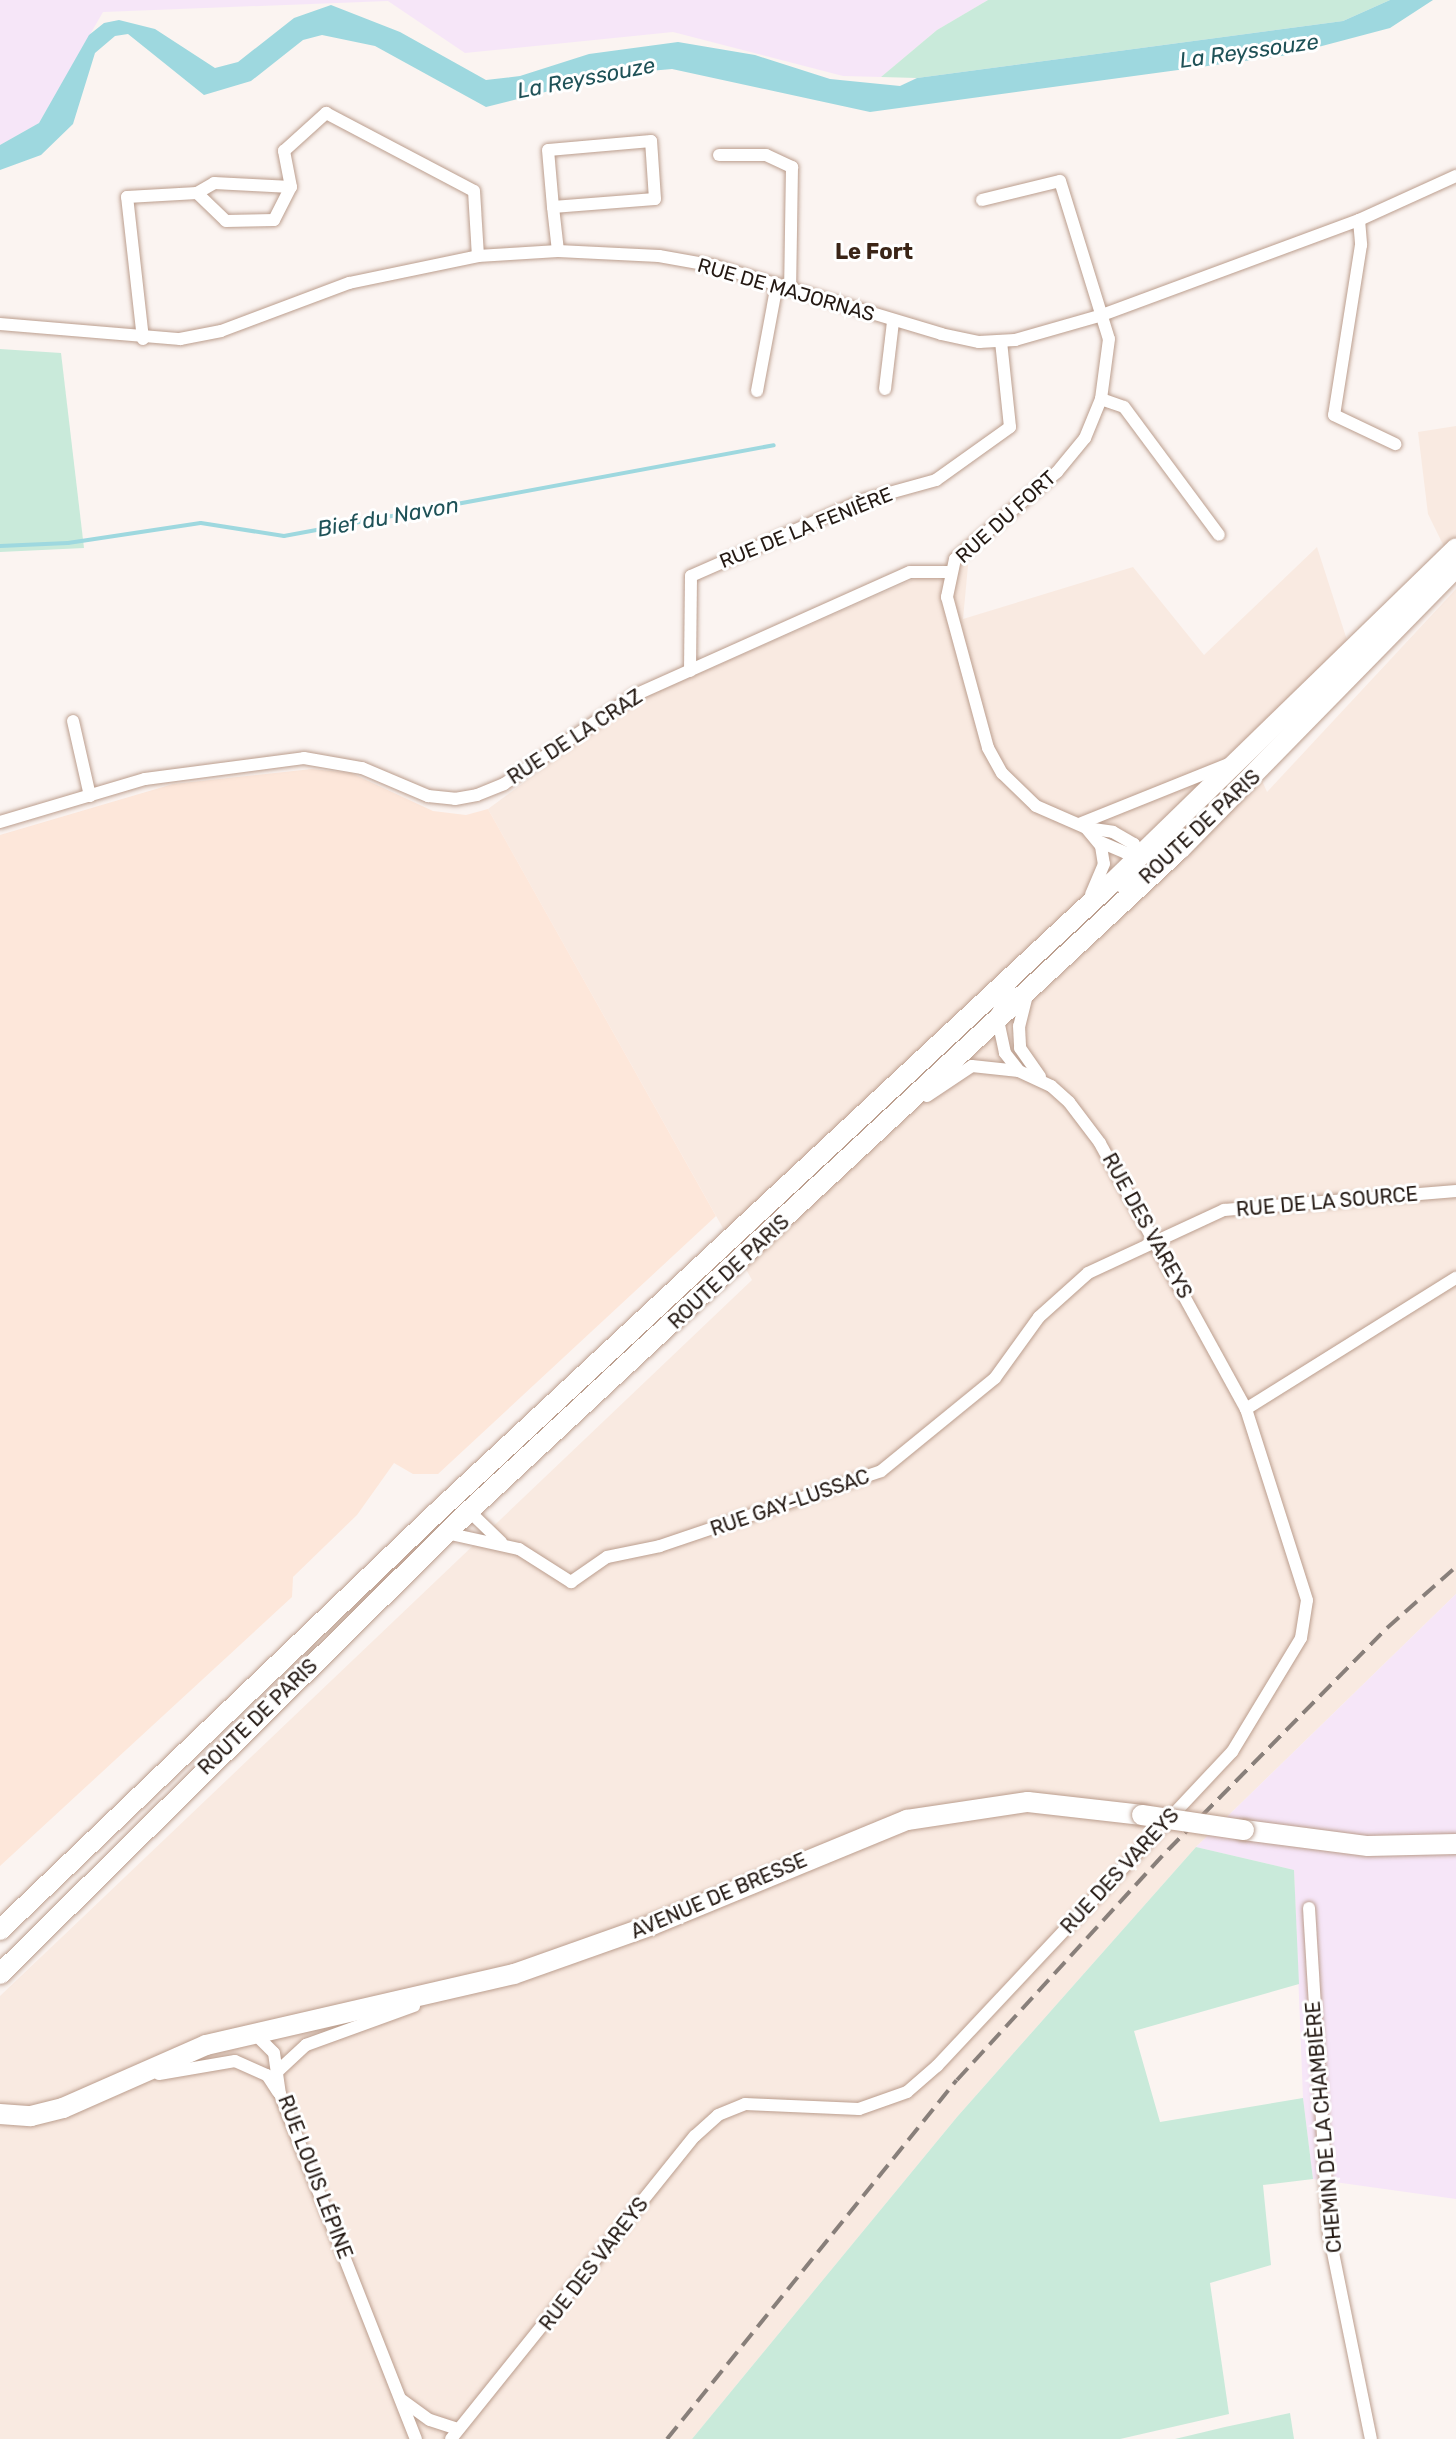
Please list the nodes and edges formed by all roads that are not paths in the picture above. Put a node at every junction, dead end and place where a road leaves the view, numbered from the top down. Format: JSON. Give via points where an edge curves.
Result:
{"nodes":[{"id":1,"x":719,"y":155,"type":"dead end"},
{"id":2,"x":1456,"y":176,"type":"edge"},
{"id":3,"x":291,"y":187,"type":"junction"},
{"id":4,"x":197,"y":193,"type":"junction"},
{"id":5,"x":982,"y":200,"type":"dead end"},
{"id":6,"x":553,"y":207,"type":"junction"},
{"id":7,"x":1359,"y":220,"type":"junction"},
{"id":8,"x":558,"y":251,"type":"junction"},
{"id":9,"x":478,"y":256,"type":"junction"},
{"id":10,"x":784,"y":286,"type":"junction"},
{"id":11,"x":1102,"y":315,"type":"junction"},
{"id":12,"x":893,"y":322,"type":"junction"},
{"id":13,"x":0,"y":324,"type":"edge"},
{"id":14,"x":143,"y":339,"type":"junction"},
{"id":15,"x":1001,"y":341,"type":"junction"},
{"id":16,"x":885,"y":389,"type":"dead end"},
{"id":17,"x":757,"y":391,"type":"dead end"},
{"id":18,"x":1101,"y":399,"type":"junction"},
{"id":19,"x":1395,"y":444,"type":"dead end"},
{"id":20,"x":1219,"y":535,"type":"dead end"},
{"id":21,"x":1456,"y":548,"type":"edge"},
{"id":22,"x":1456,"y":567,"type":"edge"},
{"id":23,"x":950,"y":572,"type":"junction"},
{"id":24,"x":690,"y":671,"type":"junction"},
{"id":25,"x":73,"y":721,"type":"dead end"},
{"id":26,"x":1233,"y":762,"type":"junction"},
{"id":27,"x":90,"y":796,"type":"junction"},
{"id":28,"x":0,"y":822,"type":"edge"},
{"id":29,"x":1082,"y":826,"type":"junction"},
{"id":30,"x":1098,"y":841,"type":"junction"},
{"id":31,"x":1180,"y":849,"type":"junction"},
{"id":32,"x":1139,"y":853,"type":"junction"},
{"id":33,"x":1112,"y":909,"type":"junction"},
{"id":34,"x":1080,"y":913,"type":"junction"},
{"id":35,"x":1021,"y":968,"type":"junction"},
{"id":36,"x":1028,"y":992,"type":"junction"},
{"id":37,"x":964,"y":1020,"type":"junction"},
{"id":38,"x":998,"y":1024,"type":"junction"},
{"id":39,"x":1020,"y":1048,"type":"junction"},
{"id":40,"x":1019,"y":1071,"type":"junction"},
{"id":41,"x":1045,"y":1082,"type":"junction"},
{"id":42,"x":895,"y":1118,"type":"junction"},
{"id":43,"x":1456,"y":1191,"type":"edge"},
{"id":44,"x":1156,"y":1241,"type":"junction"},
{"id":45,"x":1456,"y":1278,"type":"edge"},
{"id":46,"x":1246,"y":1409,"type":"junction"},
{"id":47,"x":469,"y":1511,"type":"junction"},
{"id":48,"x":446,"y":1533,"type":"junction"},
{"id":49,"x":501,"y":1542,"type":"junction"},
{"id":50,"x":1456,"y":1844,"type":"edge"},
{"id":51,"x":1309,"y":1908,"type":"dead end"},
{"id":52,"x":0,"y":1930,"type":"edge"},
{"id":53,"x":0,"y":1974,"type":"edge"},
{"id":54,"x":479,"y":1983,"type":"junction"},
{"id":55,"x":254,"y":2033,"type":"junction"},
{"id":56,"x":279,"y":2070,"type":"junction"},
{"id":57,"x":106,"y":2090,"type":"junction"},
{"id":58,"x":280,"y":2094,"type":"junction"},
{"id":59,"x":0,"y":2114,"type":"edge"},
{"id":60,"x":402,"y":2400,"type":"junction"},
{"id":61,"x":454,"y":2434,"type":"edge"},
{"id":62,"x":416,"y":2439,"type":"edge"},
{"id":63,"x":1371,"y":2439,"type":"edge"}],
"edges":[{"from":1,"to":10,"type":"street","via":[[766,155],[792,167]]},
{"from":2,"to":7,"type":"street","name":"RUE DE MAJORNAS"},
{"from":3,"to":4,"type":"street","via":[[214,183]]},
{"from":3,"to":4,"type":"street","via":[[274,220],[226,221]]},
{"from":3,"to":9,"type":"street","via":[[284,151],[326,113],[474,191]]},
{"from":4,"to":14,"type":"street","via":[[127,197]]},
{"from":5,"to":11,"type":"street","name":"RUE DU FORT","via":[[1060,181]]},
{"from":6,"to":6,"type":"street","via":[[548,150],[651,141],[655,199]]},
{"from":6,"to":8,"type":"street"},
{"from":7,"to":11,"type":"street","name":"RUE DE MAJORNAS"},
{"from":7,"to":19,"type":"street","via":[[1361,245],[1334,415]]},
{"from":8,"to":9,"type":"street","name":"RUE DE MAJORNAS"},
{"from":8,"to":10,"type":"street","name":"RUE DE MAJORNAS","via":[[659,256]]},
{"from":9,"to":14,"type":"street","name":"RUE DE MAJORNAS","via":[[349,283],[221,331]]},
{"from":10,"to":12,"type":"street","name":"RUE DE MAJORNAS"},
{"from":10,"to":17,"type":"street"},
{"from":11,"to":15,"type":"street","name":"RUE DE MAJORNAS"},
{"from":11,"to":18,"type":"street","name":"RUE DU FORT","via":[[1109,339]]},
{"from":12,"to":15,"type":"street","name":"RUE DE MAJORNAS","via":[[979,342]]},
{"from":12,"to":16,"type":"street"},
{"from":13,"to":14,"type":"street","name":"RUE DE MAJORNAS"},
{"from":15,"to":24,"type":"street","name":"RUE DE LA FENIÈRE","via":[[1010,427],[936,480],[864,500],[691,576]]},
{"from":18,"to":20,"type":"street","via":[[1124,407]]},
{"from":18,"to":23,"type":"street","name":"RUE DU FORT","via":[[1085,438],[1057,472],[955,559]]},
{"from":21,"to":26,"type":"main road","name":"ROUTE DE PARIS"},
{"from":22,"to":31,"type":"main road","name":"ROUTE DE PARIS"},
{"from":23,"to":24,"type":"street","name":"RUE DE LA CRAZ","via":[[910,572]]},
{"from":23,"to":29,"type":"street","name":"RUE DU FORT","via":[[947,597],[988,748],[1016,790],[1036,806]]},
{"from":24,"to":27,"type":"street","name":"RUE DE LA CRAZ","via":[[635,695],[516,776],[477,795],[428,796],[362,768],[304,758],[145,779]]},
{"from":25,"to":27,"type":"street"},
{"from":26,"to":29,"type":"street"},
{"from":26,"to":32,"type":"main road","name":"ROUTE DE PARIS"},
{"from":27,"to":28,"type":"street","name":"RUE DE LA CRAZ"},
{"from":29,"to":30,"type":"street","name":"RUE DU FORT"},
{"from":29,"to":32,"type":"street","name":"RUE DU FORT","via":[[1127,837]]},
{"from":30,"to":32,"type":"street"},
{"from":30,"to":34,"type":"street","via":[[1104,864]]},
{"from":31,"to":32,"type":"street"},
{"from":31,"to":33,"type":"main road","name":"ROUTE DE PARIS"},
{"from":32,"to":33,"type":"street","via":[[1137,874]]},
{"from":32,"to":34,"type":"main road","name":"ROUTE DE PARIS"},
{"from":33,"to":36,"type":"main road","name":"ROUTE DE PARIS"},
{"from":34,"to":35,"type":"main road","name":"ROUTE DE PARIS"},
{"from":35,"to":37,"type":"main road","name":"ROUTE DE PARIS"},
{"from":35,"to":38,"type":"street","via":[[999,1002]]},
{"from":36,"to":38,"type":"main road","name":"ROUTE DE PARIS"},
{"from":36,"to":39,"type":"street","via":[[1019,1026]]},
{"from":37,"to":38,"type":"street"},
{"from":37,"to":52,"type":"main road","name":"ROUTE DE PARIS","via":[[426,1522]]},
{"from":38,"to":39,"type":"street","name":"RUE DES VAREYS"},
{"from":38,"to":40,"type":"street","via":[[1005,1053]]},
{"from":38,"to":42,"type":"main road","name":"ROUTE DE PARIS"},
{"from":39,"to":41,"type":"street","name":"RUE DES VAREYS"},
{"from":40,"to":41,"type":"street","name":"RUE DES VAREYS"},
{"from":40,"to":42,"type":"street","name":"RUE DES VAREYS","via":[[972,1066]]},
{"from":41,"to":44,"type":"street","name":"RUE DES VAREYS","via":[[1084,1119]]},
{"from":42,"to":47,"type":"main road","name":"ROUTE DE PARIS"},
{"from":43,"to":44,"type":"street","name":"RUE DE LA SOURCE","via":[[1241,1205]]},
{"from":44,"to":46,"type":"street","name":"RUE DES VAREYS"},
{"from":44,"to":49,"type":"street","name":"RUE GAY-LUSSAC","via":[[1088,1273],[1062,1294],[995,1378],[881,1471],[660,1546],[607,1557],[571,1582],[548,1564]]},
{"from":45,"to":46,"type":"street"},
{"from":46,"to":61,"type":"street","name":"RUE DES VAREYS","via":[[1298,1565],[1306,1617],[1288,1661],[1232,1752],[907,2092],[859,2109],[745,2104],[718,2115],[695,2136]]},
{"from":47,"to":48,"type":"main road","name":"ROUTE DE PARIS"},
{"from":47,"to":49,"type":"street","name":"RUE GAY-LUSSAC"},
{"from":48,"to":49,"type":"street","name":"RUE GAY-LUSSAC"},
{"from":48,"to":53,"type":"main road","name":"ROUTE DE PARIS"},
{"from":50,"to":54,"type":"main road","name":"AVENUE DE BRESSE","bridge":true,"via":[[1368,1846],[1028,1802],[907,1820],[610,1941]]},
{"from":51,"to":63,"type":"street","name":"CHEMIN DE LA CHAMBIÈRE","via":[[1329,2233]]},
{"from":54,"to":55,"type":"main road","name":"AVENUE DE BRESSE"},
{"from":54,"to":56,"type":"street","name":"RUE LOUIS LÉPINE","via":[[306,2045]]},
{"from":55,"to":56,"type":"street","via":[[268,2043]]},
{"from":55,"to":57,"type":"main road","name":"AVENUE DE BRESSE","via":[[184,2052]]},
{"from":56,"to":58,"type":"street","name":"RUE LOUIS LÉPINE"},
{"from":57,"to":58,"type":"street","via":[[177,2069],[235,2061],[267,2075]]},
{"from":57,"to":59,"type":"main road","name":"AVENUE DE BRESSE","via":[[31,2116]]},
{"from":58,"to":60,"type":"street","name":"RUE LOUIS LÉPINE"},
{"from":60,"to":61,"type":"street"},
{"from":60,"to":62,"type":"street","name":"RUE LOUIS LÉPINE"}]}
